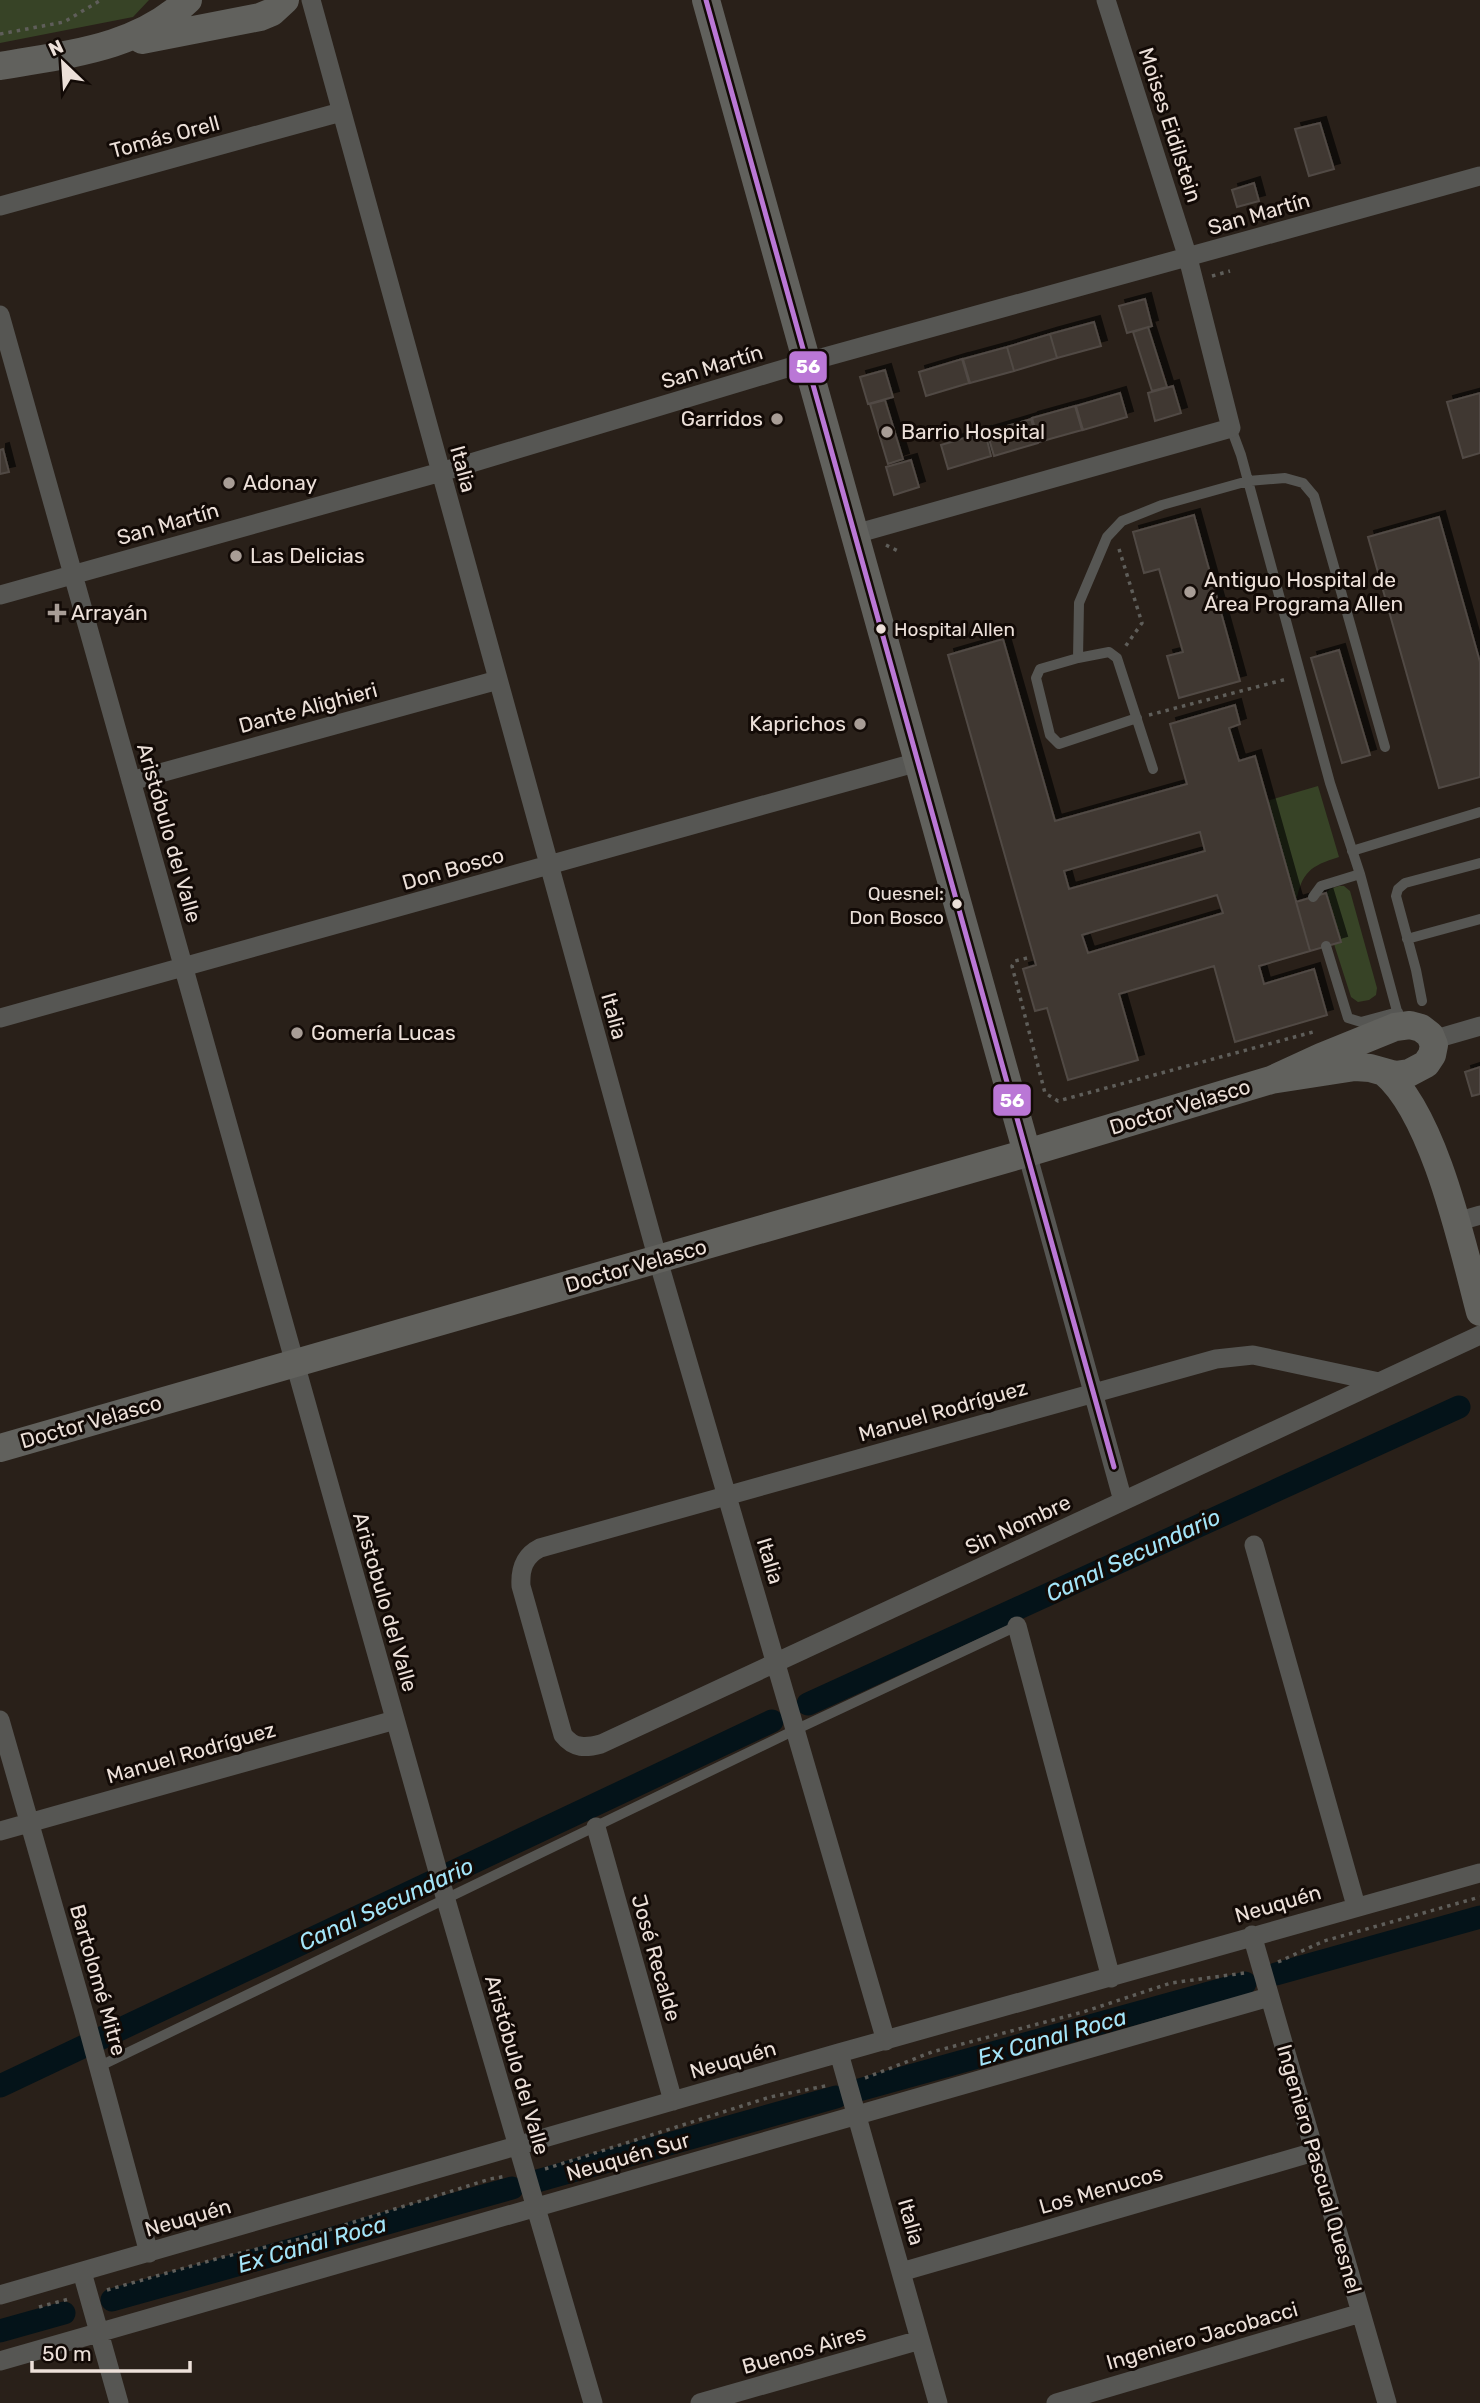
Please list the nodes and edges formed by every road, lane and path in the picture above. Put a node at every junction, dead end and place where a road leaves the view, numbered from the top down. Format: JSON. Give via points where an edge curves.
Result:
{"nodes":[{"id":1,"x":101,"y":0,"type":"edge"},
{"id":2,"x":188,"y":0,"type":"edge"},
{"id":3,"x":285,"y":0,"type":"edge"},
{"id":4,"x":310,"y":0,"type":"edge"},
{"id":5,"x":706,"y":0,"type":"edge"},
{"id":6,"x":1106,"y":0,"type":"edge"},
{"id":7,"x":0,"y":34,"type":"edge"},
{"id":8,"x":109,"y":46,"type":"junction"},
{"id":9,"x":0,"y":66,"type":"edge"},
{"id":10,"x":341,"y":112,"type":"junction"},
{"id":11,"x":1480,"y":176,"type":"edge"},
{"id":12,"x":0,"y":206,"type":"edge"},
{"id":13,"x":1188,"y":258,"type":"junction"},
{"id":14,"x":0,"y":315,"type":"edge"},
{"id":15,"x":807,"y":362,"type":"junction"},
{"id":16,"x":1231,"y":428,"type":"junction"},
{"id":17,"x":440,"y":472,"type":"junction"},
{"id":18,"x":1248,"y":481,"type":"junction"},
{"id":19,"x":1114,"y":530,"type":"junction"},
{"id":20,"x":855,"y":534,"type":"junction"},
{"id":21,"x":73,"y":575,"type":"junction"},
{"id":22,"x":0,"y":595,"type":"edge"},
{"id":23,"x":1117,"y":657,"type":"junction"},
{"id":24,"x":1078,"y":658,"type":"junction"},
{"id":25,"x":1302,"y":675,"type":"junction"},
{"id":26,"x":498,"y":680,"type":"junction"},
{"id":27,"x":1137,"y":718,"type":"junction"},
{"id":28,"x":1385,"y":747,"type":"dead end"},
{"id":29,"x":918,"y":762,"type":"junction"},
{"id":30,"x":1153,"y":769,"type":"dead end"},
{"id":31,"x":131,"y":781,"type":"junction"},
{"id":32,"x":1480,"y":812,"type":"edge"},
{"id":33,"x":1352,"y":850,"type":"junction"},
{"id":34,"x":1480,"y":863,"type":"edge"},
{"id":35,"x":549,"y":865,"type":"junction"},
{"id":36,"x":1360,"y":874,"type":"junction"},
{"id":37,"x":1313,"y":897,"type":"dead end"},
{"id":38,"x":1480,"y":919,"type":"edge"},
{"id":39,"x":1408,"y":939,"type":"junction"},
{"id":40,"x":1326,"y":946,"type":"dead end"},
{"id":41,"x":1027,"y":958,"type":"dead end"},
{"id":42,"x":183,"y":968,"type":"junction"},
{"id":43,"x":1422,"y":1001,"type":"dead end"},
{"id":44,"x":0,"y":1018,"type":"edge"},
{"id":45,"x":1348,"y":1018,"type":"junction"},
{"id":46,"x":1394,"y":1024,"type":"junction"},
{"id":47,"x":1480,"y":1026,"type":"edge"},
{"id":48,"x":1431,"y":1050,"type":"junction"},
{"id":49,"x":1381,"y":1071,"type":"junction"},
{"id":50,"x":1271,"y":1080,"type":"junction"},
{"id":51,"x":1432,"y":1149,"type":"junction"},
{"id":52,"x":1027,"y":1153,"type":"junction"},
{"id":53,"x":1468,"y":1219,"type":"edge"},
{"id":54,"x":658,"y":1260,"type":"junction"},
{"id":55,"x":1480,"y":1312,"type":"edge"},
{"id":56,"x":1480,"y":1335,"type":"edge"},
{"id":57,"x":294,"y":1364,"type":"junction"},
{"id":58,"x":1379,"y":1382,"type":"junction"},
{"id":59,"x":1094,"y":1393,"type":"junction"},
{"id":60,"x":0,"y":1448,"type":"edge"},
{"id":61,"x":726,"y":1495,"type":"junction"},
{"id":62,"x":1124,"y":1501,"type":"junction"},
{"id":63,"x":1254,"y":1545,"type":"dead end"},
{"id":64,"x":1017,"y":1626,"type":"joint"},
{"id":65,"x":776,"y":1662,"type":"junction"},
{"id":66,"x":0,"y":1720,"type":"edge"},
{"id":67,"x":395,"y":1720,"type":"junction"},
{"id":68,"x":795,"y":1730,"type":"junction"},
{"id":69,"x":574,"y":1745,"type":"joint"},
{"id":70,"x":29,"y":1823,"type":"junction"},
{"id":71,"x":596,"y":1827,"type":"junction"},
{"id":72,"x":0,"y":1831,"type":"edge"},
{"id":73,"x":1480,"y":1873,"type":"edge"},
{"id":74,"x":1480,"y":1897,"type":"edge"},
{"id":75,"x":446,"y":1900,"type":"junction"},
{"id":76,"x":1356,"y":1906,"type":"junction"},
{"id":77,"x":1252,"y":1935,"type":"junction"},
{"id":78,"x":1261,"y":1967,"type":"junction"},
{"id":79,"x":1111,"y":1978,"type":"junction"},
{"id":80,"x":1269,"y":1997,"type":"junction"},
{"id":81,"x":886,"y":2041,"type":"junction"},
{"id":82,"x":839,"y":2053,"type":"junction"},
{"id":83,"x":99,"y":2067,"type":"junction"},
{"id":84,"x":847,"y":2082,"type":"junction"},
{"id":85,"x":673,"y":2101,"type":"junction"},
{"id":86,"x":857,"y":2115,"type":"junction"},
{"id":87,"x":517,"y":2146,"type":"junction"},
{"id":88,"x":1314,"y":2152,"type":"junction"},
{"id":89,"x":525,"y":2172,"type":"junction"},
{"id":90,"x":535,"y":2207,"type":"junction"},
{"id":91,"x":149,"y":2253,"type":"junction"},
{"id":92,"x":82,"y":2272,"type":"junction"},
{"id":93,"x":901,"y":2272,"type":"junction"},
{"id":94,"x":88,"y":2294,"type":"junction"},
{"id":95,"x":0,"y":2295,"type":"edge"},
{"id":96,"x":34,"y":2308,"type":"dead end"},
{"id":97,"x":1361,"y":2313,"type":"junction"},
{"id":98,"x":99,"y":2332,"type":"junction"},
{"id":99,"x":920,"y":2340,"type":"junction"},
{"id":100,"x":0,"y":2361,"type":"edge"},
{"id":101,"x":119,"y":2403,"type":"edge"},
{"id":102,"x":593,"y":2403,"type":"edge"},
{"id":103,"x":700,"y":2403,"type":"edge"},
{"id":104,"x":938,"y":2403,"type":"edge"},
{"id":105,"x":1056,"y":2403,"type":"edge"},
{"id":106,"x":1387,"y":2403,"type":"edge"}],
"edges":[{"from":1,"to":7,"type":"path","via":[[64,22]]},
{"from":2,"to":8,"type":"main road","via":[[147,30]]},
{"from":3,"to":8,"type":"main road","via":[[272,12],[246,20]]},
{"from":4,"to":10,"type":"street","name":"Italia"},
{"from":5,"to":15,"type":"main road"},
{"from":6,"to":13,"type":"street","name":"Moises Eidilstein"},
{"from":8,"to":9,"type":"main road"},
{"from":10,"to":12,"type":"street","name":"Tomás Orell"},
{"from":10,"to":17,"type":"street","name":"Italia"},
{"from":11,"to":13,"type":"street","name":"San Martín"},
{"from":13,"to":15,"type":"street","name":"San Martín"},
{"from":13,"to":16,"type":"street","name":"Moises Eidilstein"},
{"from":14,"to":21,"type":"street","name":"Aristóbulo del Valle"},
{"from":15,"to":17,"type":"street","name":"San Martín"},
{"from":15,"to":20,"type":"main road"},
{"from":16,"to":18,"type":"lane"},
{"from":16,"to":20,"type":"street"},
{"from":17,"to":21,"type":"street","name":"San Martín"},
{"from":17,"to":26,"type":"street","name":"Italia"},
{"from":18,"to":19,"type":"lane","via":[[1162,505],[1122,521]]},
{"from":18,"to":25,"type":"lane"},
{"from":18,"to":28,"type":"lane","via":[[1285,478],[1303,483],[1314,496]]},
{"from":19,"to":23,"type":"path","via":[[1142,623]]},
{"from":19,"to":24,"type":"lane","via":[[1079,603]]},
{"from":20,"to":29,"type":"main road"},
{"from":21,"to":22,"type":"street","name":"San Martín"},
{"from":21,"to":31,"type":"street","name":"Aristóbulo del Valle"},
{"from":23,"to":24,"type":"lane","via":[[1109,652]]},
{"from":23,"to":27,"type":"lane"},
{"from":24,"to":27,"type":"lane","via":[[1040,669],[1036,678],[1050,735],[1059,744]]},
{"from":25,"to":27,"type":"path"},
{"from":25,"to":33,"type":"lane"},
{"from":26,"to":31,"type":"street","name":"Dante Alighieri"},
{"from":26,"to":35,"type":"street","name":"Italia"},
{"from":27,"to":30,"type":"lane"},
{"from":29,"to":35,"type":"street","name":"Don Bosco"},
{"from":29,"to":52,"type":"main road"},
{"from":31,"to":42,"type":"street","name":"Aristóbulo del Valle"},
{"from":32,"to":33,"type":"lane"},
{"from":33,"to":36,"type":"lane"},
{"from":34,"to":39,"type":"lane","via":[[1405,883],[1398,889]]},
{"from":35,"to":42,"type":"street","name":"Don Bosco"},
{"from":35,"to":54,"type":"street","name":"Italia"},
{"from":36,"to":37,"type":"lane","via":[[1321,886]]},
{"from":36,"to":46,"type":"lane"},
{"from":38,"to":39,"type":"lane"},
{"from":39,"to":43,"type":"lane"},
{"from":40,"to":45,"type":"lane"},
{"from":41,"to":45,"type":"path","via":[[1012,966],[1045,1093],[1058,1101],[1321,1030]]},
{"from":42,"to":44,"type":"street","name":"Don Bosco"},
{"from":42,"to":57,"type":"street","name":"Aristóbulo del Valle"},
{"from":45,"to":46,"type":"lane"},
{"from":46,"to":48,"type":"main road","via":[[1422,1028]]},
{"from":46,"to":49,"type":"main road","via":[[1373,1042],[1371,1060]]},
{"from":46,"to":50,"type":"main road","name":"Doctor Velasco"},
{"from":47,"to":48,"type":"street","name":"Doctor Velasco"},
{"from":48,"to":49,"type":"main road","name":"Doctor Velasco","via":[[1421,1068],[1395,1075]]},
{"from":48,"to":51,"type":"main road","via":[[1424,1082]]},
{"from":49,"to":50,"type":"main road","name":"Doctor Velasco","via":[[1355,1067]]},
{"from":49,"to":51,"type":"main road","via":[[1404,1094]]},
{"from":50,"to":52,"type":"main road","name":"Doctor Velasco"},
{"from":51,"to":53,"type":"main road"},
{"from":52,"to":54,"type":"main road","name":"Doctor Velasco"},
{"from":52,"to":59,"type":"street"},
{"from":53,"to":55,"type":"main road"},
{"from":54,"to":57,"type":"main road","name":"Doctor Velasco"},
{"from":54,"to":61,"type":"street","name":"Italia"},
{"from":56,"to":58,"type":"street","name":"Sin Nombre"},
{"from":57,"to":60,"type":"main road","name":"Doctor Velasco"},
{"from":57,"to":67,"type":"street","name":"Aristobulo del Valle"},
{"from":58,"to":59,"type":"street","name":"Manuel Rodríguez","via":[[1253,1355],[1216,1359]]},
{"from":58,"to":62,"type":"street","name":"Sin Nombre"},
{"from":59,"to":61,"type":"street","name":"Manuel Rodríguez"},
{"from":59,"to":62,"type":"street"},
{"from":61,"to":65,"type":"street","name":"Italia"},
{"from":61,"to":69,"type":"street","name":"Manuel Rodríguez","via":[[548,1545],[526,1559],[522,1586],[560,1729]]},
{"from":62,"to":65,"type":"street","name":"Sin Nombre"},
{"from":63,"to":76,"type":"street"},
{"from":64,"to":68,"type":"lane"},
{"from":64,"to":79,"type":"street"},
{"from":65,"to":68,"type":"street","name":"Italia"},
{"from":65,"to":69,"type":"street","name":"Sin Nombre","via":[[601,1744]]},
{"from":66,"to":70,"type":"street","name":"Bartolomé Mitre"},
{"from":67,"to":70,"type":"street","name":"Manuel Rodríguez"},
{"from":67,"to":75,"type":"street","name":"Aristobulo del Valle"},
{"from":68,"to":71,"type":"lane"},
{"from":68,"to":81,"type":"street","name":"Italia"},
{"from":70,"to":72,"type":"street","name":"Manuel Rodríguez"},
{"from":70,"to":83,"type":"street","name":"Bartolomé Mitre"},
{"from":71,"to":75,"type":"lane"},
{"from":71,"to":85,"type":"street","name":"José Recalde"},
{"from":73,"to":76,"type":"street","name":"Neuquén"},
{"from":74,"to":78,"type":"path","via":[[1324,1941]]},
{"from":75,"to":83,"type":"lane"},
{"from":75,"to":87,"type":"street","name":"Aristóbulo del Valle"},
{"from":76,"to":77,"type":"street","name":"Neuquén"},
{"from":77,"to":78,"type":"street","name":"Ingeniero Pascual Quesnel"},
{"from":77,"to":79,"type":"street","name":"Neuquén"},
{"from":78,"to":80,"type":"street","name":"Ingeniero Pascual Quesnel"},
{"from":78,"to":84,"type":"path","via":[[1171,1983],[932,2052]]},
{"from":79,"to":81,"type":"street","name":"Neuquén"},
{"from":80,"to":86,"type":"street","name":"Neuquén Sur"},
{"from":80,"to":88,"type":"street","name":"Ingeniero Pascual Quesnel"},
{"from":81,"to":82,"type":"street","name":"Neuquén"},
{"from":82,"to":84,"type":"street","name":"Italia"},
{"from":82,"to":85,"type":"street","name":"Neuquén"},
{"from":83,"to":91,"type":"street","name":"Bartolomé Mitre"},
{"from":84,"to":86,"type":"street","name":"Italia"},
{"from":84,"to":89,"type":"path","via":[[770,2097]]},
{"from":85,"to":87,"type":"street","name":"Neuquén"},
{"from":86,"to":90,"type":"street","name":"Neuquén Sur"},
{"from":86,"to":93,"type":"street","name":"Italia"},
{"from":87,"to":89,"type":"street","name":"Aristóbulo del Valle"},
{"from":87,"to":91,"type":"street","name":"Neuquén"},
{"from":88,"to":93,"type":"street","name":"Los Menucos"},
{"from":88,"to":97,"type":"street","name":"Ingeniero Pascual Quesnel"},
{"from":89,"to":90,"type":"street","name":"Aristóbulo del Valle"},
{"from":89,"to":94,"type":"path","via":[[300,2239]]},
{"from":90,"to":98,"type":"street","name":"Neuquén Sur"},
{"from":90,"to":102,"type":"street","name":"Aristóbulo del Valle"},
{"from":91,"to":92,"type":"street","name":"Neuquén"},
{"from":92,"to":94,"type":"street"},
{"from":92,"to":95,"type":"street","name":"Neuquén"},
{"from":93,"to":99,"type":"street","name":"Italia"},
{"from":94,"to":96,"type":"path"},
{"from":94,"to":98,"type":"street"},
{"from":97,"to":105,"type":"street","name":"Ingeniero Jacobacci"},
{"from":97,"to":106,"type":"street","name":"Ingeniero Pascual Quesnel"},
{"from":98,"to":100,"type":"street","name":"Neuquén Sur"},
{"from":98,"to":101,"type":"street"},
{"from":99,"to":103,"type":"street","name":"Buenos Aires"},
{"from":99,"to":104,"type":"street","name":"Italia"}]}
